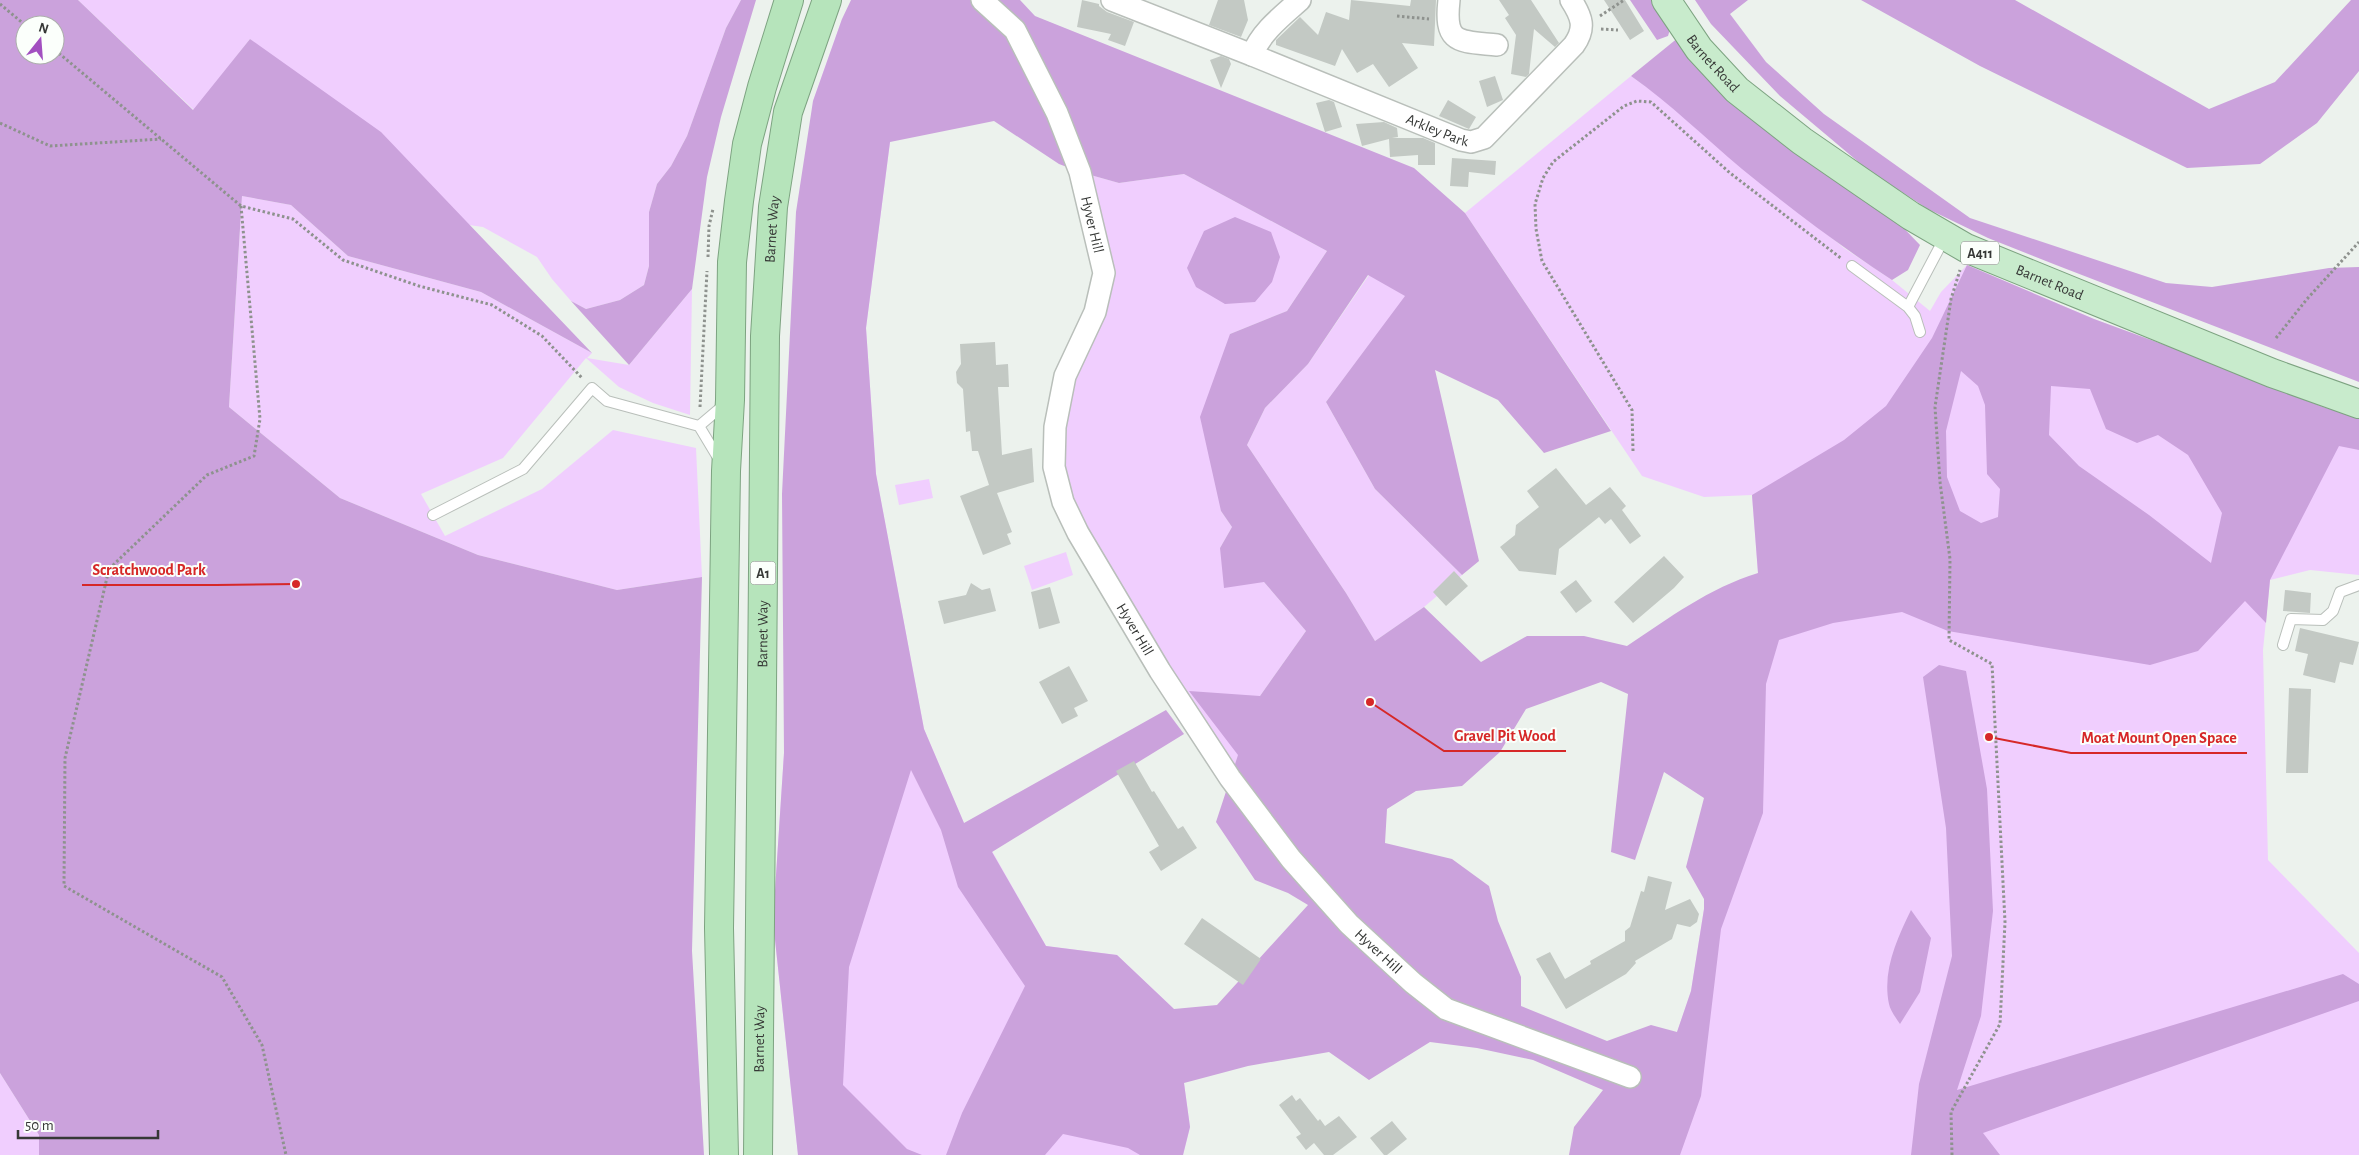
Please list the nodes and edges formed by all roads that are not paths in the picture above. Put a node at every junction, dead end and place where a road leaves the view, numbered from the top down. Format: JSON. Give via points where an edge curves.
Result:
{"nodes":[{"id":1,"x":789,"y":0,"type":"edge"},
{"id":2,"x":827,"y":0,"type":"edge"},
{"id":3,"x":982,"y":0,"type":"edge"},
{"id":4,"x":1112,"y":0,"type":"edge"},
{"id":5,"x":1449,"y":0,"type":"edge"},
{"id":6,"x":1571,"y":0,"type":"edge"},
{"id":7,"x":1666,"y":0,"type":"edge"},
{"id":8,"x":1293,"y":2,"type":"edge"},
{"id":9,"x":1497,"y":45,"type":"dead end"},
{"id":10,"x":1252,"y":55,"type":"junction"},
{"id":11,"x":1956,"y":242,"type":"junction"},
{"id":12,"x":1852,"y":266,"type":"road end"},
{"id":13,"x":1908,"y":307,"type":"junction"},
{"id":14,"x":1920,"y":332,"type":"dead end"},
{"id":15,"x":730,"y":400,"type":"junction"},
{"id":16,"x":2359,"y":404,"type":"edge"},
{"id":17,"x":700,"y":426,"type":"junction"},
{"id":18,"x":726,"y":471,"type":"junction"},
{"id":19,"x":433,"y":515,"type":"dead end"},
{"id":20,"x":2359,"y":585,"type":"edge"},
{"id":21,"x":2283,"y":645,"type":"dead end"},
{"id":22,"x":1630,"y":1077,"type":"dead end"},
{"id":23,"x":724,"y":1155,"type":"edge"},
{"id":24,"x":758,"y":1155,"type":"edge"}],
"edges":[{"from":1,"to":15,"type":"highway","via":[[747,144],[732,262]]},
{"from":2,"to":24,"type":"highway","name":"Barnet Way","number":"A1","via":[[788,112],[773,207],[765,336]]},
{"from":3,"to":22,"type":"street","name":"Hyver Hill","via":[[1015,30],[1057,113],[1080,172],[1104,273],[1095,312],[1065,376],[1055,427],[1054,467],[1063,502],[1078,533],[1160,670],[1230,778],[1291,858],[1349,924],[1413,983],[1446,1009]]},
{"from":4,"to":10,"type":"street","name":"Arkley Park"},
{"from":5,"to":9,"type":"street","via":[[1446,21],[1451,33],[1460,41]]},
{"from":6,"to":10,"type":"street","name":"Arkley Park","via":[[1579,12],[1583,27],[1581,36],[1484,138],[1471,142]]},
{"from":7,"to":11,"type":"main road","name":"Barnet Road","number":"A411","via":[[1699,49],[1737,90],[1809,146],[1911,216]]},
{"from":8,"to":10,"type":"street","via":[[1256,43]]},
{"from":11,"to":13,"type":"lane","via":[[1923,282]]},
{"from":11,"to":16,"type":"main road","name":"Barnet Road","number":"A411","via":[[2272,373]]},
{"from":12,"to":13,"type":"lane"},
{"from":13,"to":14,"type":"lane"},
{"from":15,"to":17,"type":"lane"},
{"from":15,"to":18,"type":"highway"},
{"from":17,"to":18,"type":"lane"},
{"from":17,"to":19,"type":"lane","via":[[606,401],[592,388],[524,469]]},
{"from":18,"to":23,"type":"highway","via":[[719,928]]},
{"from":20,"to":21,"type":"lane","via":[[2340,592],[2333,611],[2323,620],[2291,619]]}]}
